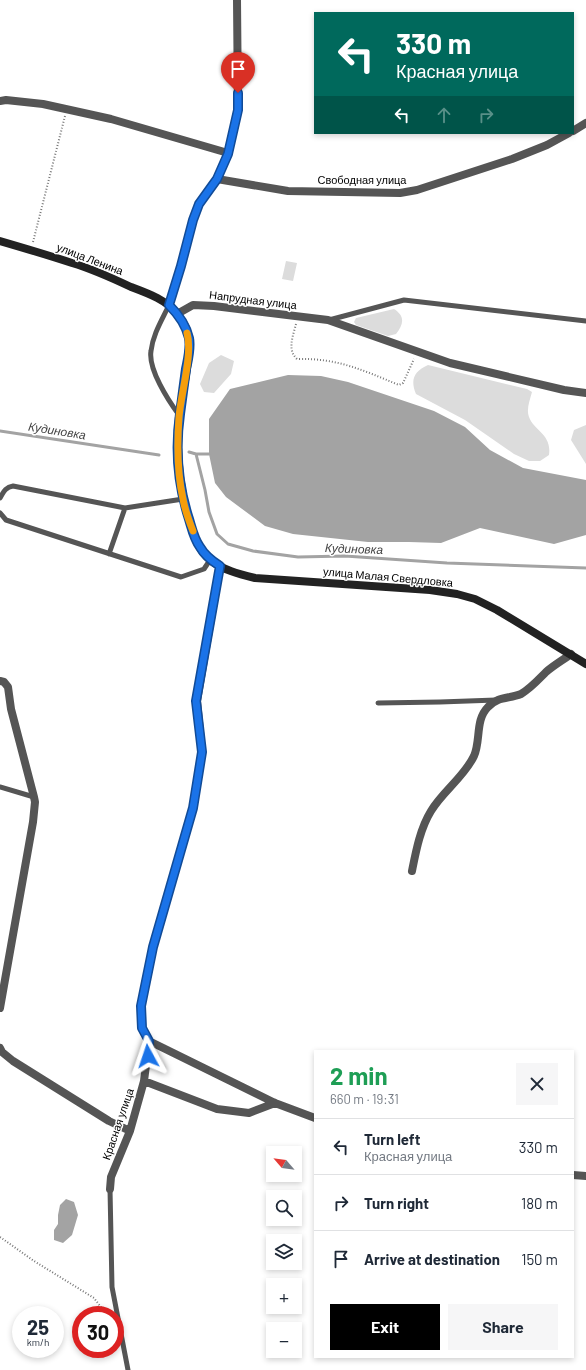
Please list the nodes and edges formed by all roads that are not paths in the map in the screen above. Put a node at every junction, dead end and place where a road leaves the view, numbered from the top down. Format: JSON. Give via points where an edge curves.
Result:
{"nodes":[{"id":1,"x":237,"y":0,"type":"edge"},
{"id":2,"x":0,"y":101,"type":"edge"},
{"id":3,"x":586,"y":123,"type":"edge"},
{"id":4,"x":574,"y":129,"type":"edge"},
{"id":5,"x":567,"y":134,"type":"edge"},
{"id":6,"x":228,"y":154,"type":"junction"},
{"id":7,"x":217,"y":179,"type":"junction"},
{"id":8,"x":0,"y":241,"type":"edge"},
{"id":9,"x":169,"y":305,"type":"junction"},
{"id":10,"x":178,"y":314,"type":"junction"},
{"id":11,"x":328,"y":320,"type":"junction"},
{"id":12,"x":586,"y":321,"type":"edge"},
{"id":13,"x":586,"y":393,"type":"edge"},
{"id":14,"x":179,"y":416,"type":"junction"},
{"id":15,"x":0,"y":498,"type":"edge"},
{"id":16,"x":183,"y":499,"type":"junction"},
{"id":17,"x":125,"y":508,"type":"junction"},
{"id":18,"x":0,"y":513,"type":"edge"},
{"id":19,"x":109,"y":554,"type":"junction"},
{"id":20,"x":210,"y":560,"type":"junction"},
{"id":21,"x":220,"y":566,"type":"junction"},
{"id":22,"x":571,"y":654,"type":"junction"},
{"id":23,"x":586,"y":664,"type":"edge"},
{"id":24,"x":0,"y":680,"type":"edge"},
{"id":25,"x":497,"y":700,"type":"junction"},
{"id":26,"x":378,"y":703,"type":"dead end"},
{"id":27,"x":0,"y":787,"type":"edge"},
{"id":28,"x":34,"y":797,"type":"junction"},
{"id":29,"x":412,"y":872,"type":"dead end"},
{"id":30,"x":0,"y":1008,"type":"edge"},
{"id":31,"x":149,"y":1041,"type":"junction"},
{"id":32,"x":1,"y":1051,"type":"edge"},
{"id":33,"x":144,"y":1081,"type":"junction"},
{"id":34,"x":275,"y":1103,"type":"junction"},
{"id":35,"x":314,"y":1118,"type":"edge"},
{"id":36,"x":130,"y":1131,"type":"junction"},
{"id":37,"x":574,"y":1175,"type":"edge"},
{"id":38,"x":586,"y":1176,"type":"edge"},
{"id":39,"x":110,"y":1189,"type":"joint"},
{"id":40,"x":128,"y":1370,"type":"edge"}],
"edges":[{"from":1,"to":6,"type":"street","via":[[238,110]]},
{"from":2,"to":6,"type":"street","via":[[43,104],[111,119]]},
{"from":3,"to":4,"type":"street"},
{"from":5,"to":7,"type":"street","name":"Свободная улица","via":[[512,159],[417,190],[400,193],[288,191]]},
{"from":6,"to":7,"type":"street"},
{"from":7,"to":9,"type":"street","via":[[199,204]]},
{"from":8,"to":9,"type":"main road","name":"улица Ленина","via":[[74,263]]},
{"from":9,"to":10,"type":"main road"},
{"from":9,"to":14,"type":"lane","via":[[156,330],[151,352],[159,382]]},
{"from":10,"to":11,"type":"street","name":"Напрудная улица","via":[[193,305]]},
{"from":10,"to":14,"type":"main road","via":[[189,340]]},
{"from":11,"to":12,"type":"lane","via":[[404,300]]},
{"from":11,"to":13,"type":"street","name":"Напрудная улица","via":[[450,363]]},
{"from":14,"to":16,"type":"main road","via":[[178,461]]},
{"from":15,"to":17,"type":"lane","via":[[8,487],[13,486]]},
{"from":16,"to":17,"type":"lane"},
{"from":16,"to":20,"type":"main road","via":[[194,538]]},
{"from":17,"to":19,"type":"lane"},
{"from":18,"to":19,"type":"lane","via":[[6,520]]},
{"from":19,"to":20,"type":"lane","via":[[181,577],[204,569]]},
{"from":20,"to":21,"type":"main road"},
{"from":21,"to":22,"type":"main road","name":"улица Малая Свердловка","via":[[236,574],[255,578],[457,594],[475,599],[497,610]]},
{"from":21,"to":31,"type":"street","name":"Красная улица","via":[[196,701],[202,752],[193,808],[153,947],[141,1006],[142,1028]]},
{"from":22,"to":23,"type":"main road","name":"улица Малая Свердловка"},
{"from":22,"to":25,"type":"street","via":[[520,694]]},
{"from":24,"to":28,"type":"street","via":[[8,687],[11,709]]},
{"from":25,"to":26,"type":"lane"},
{"from":25,"to":29,"type":"street","via":[[487,707],[481,717],[475,754],[467,769],[432,810],[423,827]]},
{"from":27,"to":28,"type":"lane"},
{"from":28,"to":30,"type":"street","via":[[33,822]]},
{"from":31,"to":33,"type":"street","name":"Красная улица"},
{"from":31,"to":34,"type":"street"},
{"from":32,"to":36,"type":"street","via":[[20,1066]]},
{"from":33,"to":34,"type":"street","via":[[217,1109],[249,1113]]},
{"from":33,"to":36,"type":"street","name":"Красная улица"},
{"from":34,"to":35,"type":"street"},
{"from":36,"to":39,"type":"street","name":"Красная улица","via":[[111,1177]]},
{"from":37,"to":38,"type":"street"},
{"from":39,"to":40,"type":"lane","via":[[112,1287]]}]}
